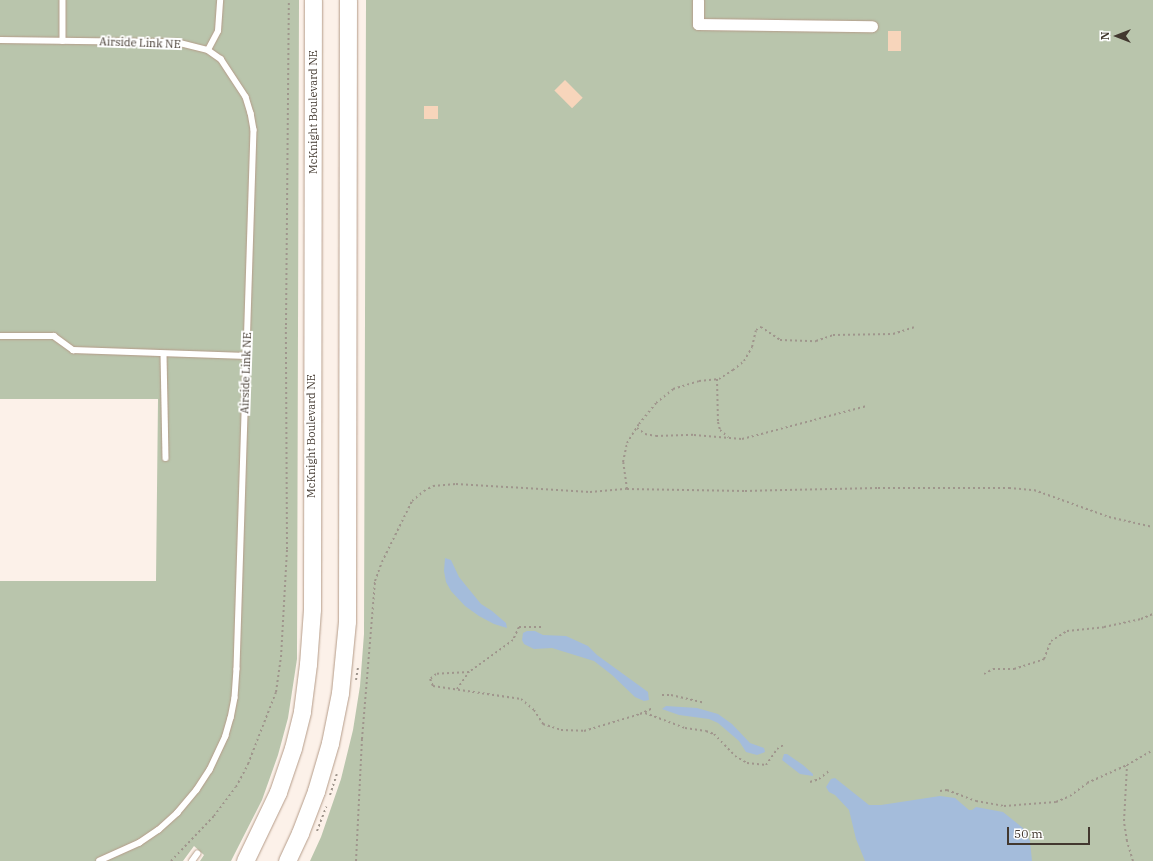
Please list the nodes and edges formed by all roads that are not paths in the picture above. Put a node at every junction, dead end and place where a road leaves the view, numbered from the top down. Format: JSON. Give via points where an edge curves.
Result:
{"nodes":[{"id":1,"x":63,"y":0,"type":"edge"},
{"id":2,"x":220,"y":0,"type":"edge"},
{"id":3,"x":313,"y":0,"type":"edge"},
{"id":4,"x":348,"y":0,"type":"edge"},
{"id":5,"x":698,"y":0,"type":"edge"},
{"id":6,"x":872,"y":26,"type":"dead end"},
{"id":7,"x":0,"y":40,"type":"edge"},
{"id":8,"x":63,"y":41,"type":"junction"},
{"id":9,"x":208,"y":50,"type":"junction"},
{"id":10,"x":0,"y":336,"type":"edge"},
{"id":11,"x":164,"y":354,"type":"junction"},
{"id":12,"x":247,"y":356,"type":"junction"},
{"id":13,"x":166,"y":458,"type":"dead end"},
{"id":14,"x":197,"y":854,"type":"dead end"},
{"id":15,"x":100,"y":861,"type":"edge"},
{"id":16,"x":192,"y":861,"type":"edge"},
{"id":17,"x":245,"y":861,"type":"edge"},
{"id":18,"x":287,"y":861,"type":"edge"}],
"edges":[{"from":1,"to":8,"type":"lane"},
{"from":2,"to":9,"type":"lane","via":[[218,31]]},
{"from":3,"to":17,"type":"main road","name":"McKnight Boulevard NE","via":[[312,609],[308,664],[302,711],[293,748],[278,792]]},
{"from":4,"to":18,"type":"main road","via":[[347,621],[340,693],[330,743],[316,791]]},
{"from":5,"to":6,"type":"street","via":[[698,24]]},
{"from":7,"to":8,"type":"lane","name":"Airside Link NE"},
{"from":8,"to":9,"type":"lane","name":"Airside Link NE","via":[[176,42]]},
{"from":9,"to":12,"type":"lane","name":"Airside Link NE","via":[[221,60],[246,97],[254,130]]},
{"from":10,"to":11,"type":"lane","via":[[54,336],[73,350]]},
{"from":11,"to":12,"type":"lane"},
{"from":11,"to":13,"type":"lane"},
{"from":12,"to":15,"type":"lane","name":"Airside Link NE","via":[[237,669],[231,718],[226,736],[198,790],[178,813],[140,843]]},
{"from":14,"to":16,"type":"lane"}]}
